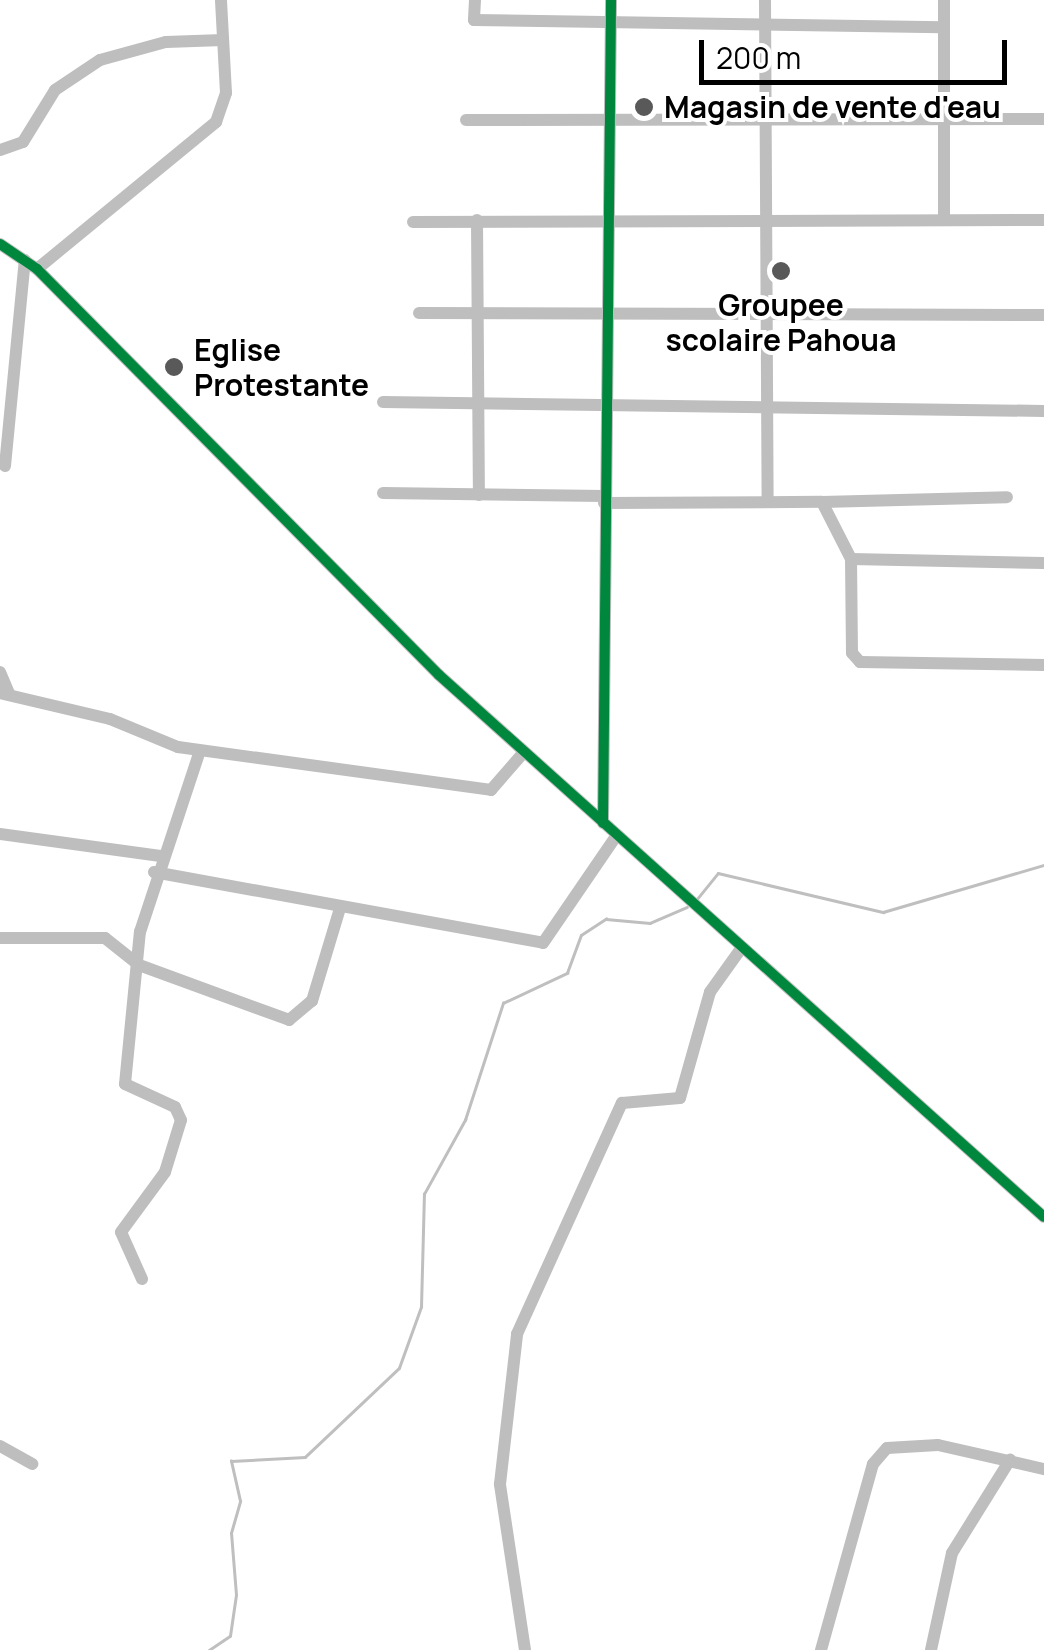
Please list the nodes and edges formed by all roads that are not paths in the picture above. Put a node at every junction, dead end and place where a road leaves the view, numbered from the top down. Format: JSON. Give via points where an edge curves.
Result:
{"nodes":[{"id":1,"x":220,"y":0,"type":"edge"},
{"id":2,"x":475,"y":0,"type":"edge"},
{"id":3,"x":611,"y":0,"type":"edge"},
{"id":4,"x":765,"y":0,"type":"edge"},
{"id":5,"x":944,"y":0,"type":"edge"},
{"id":6,"x":612,"y":20,"type":"junction"},
{"id":7,"x":765,"y":26,"type":"junction"},
{"id":8,"x":942,"y":27,"type":"junction"},
{"id":9,"x":222,"y":40,"type":"junction"},
{"id":10,"x":769,"y":118,"type":"junction"},
{"id":11,"x":940,"y":118,"type":"junction"},
{"id":12,"x":1044,"y":119,"type":"edge"},
{"id":13,"x":466,"y":120,"type":"dead end"},
{"id":14,"x":611,"y":121,"type":"junction"},
{"id":15,"x":0,"y":150,"type":"edge"},
{"id":16,"x":611,"y":218,"type":"junction"},
{"id":17,"x":768,"y":219,"type":"junction"},
{"id":18,"x":478,"y":220,"type":"junction"},
{"id":19,"x":944,"y":220,"type":"junction"},
{"id":20,"x":1044,"y":220,"type":"edge"},
{"id":21,"x":413,"y":222,"type":"dead end"},
{"id":22,"x":0,"y":244,"type":"edge"},
{"id":23,"x":31,"y":264,"type":"junction"},
{"id":24,"x":480,"y":313,"type":"junction"},
{"id":25,"x":419,"y":314,"type":"dead end"},
{"id":26,"x":609,"y":314,"type":"junction"},
{"id":27,"x":766,"y":315,"type":"junction"},
{"id":28,"x":1044,"y":315,"type":"edge"},
{"id":29,"x":383,"y":402,"type":"dead end"},
{"id":30,"x":480,"y":404,"type":"junction"},
{"id":31,"x":768,"y":404,"type":"junction"},
{"id":32,"x":608,"y":406,"type":"junction"},
{"id":33,"x":1044,"y":411,"type":"edge"},
{"id":34,"x":6,"y":466,"type":"dead end"},
{"id":35,"x":383,"y":494,"type":"dead end"},
{"id":36,"x":479,"y":495,"type":"junction"},
{"id":37,"x":1007,"y":497,"type":"dead end"},
{"id":38,"x":768,"y":499,"type":"junction"},
{"id":39,"x":604,"y":500,"type":"junction"},
{"id":40,"x":822,"y":502,"type":"junction"},
{"id":41,"x":851,"y":559,"type":"junction"},
{"id":42,"x":1044,"y":562,"type":"edge"},
{"id":43,"x":1044,"y":665,"type":"edge"},
{"id":44,"x":0,"y":672,"type":"edge"},
{"id":45,"x":5,"y":694,"type":"edge"},
{"id":46,"x":200,"y":751,"type":"junction"},
{"id":47,"x":524,"y":752,"type":"junction"},
{"id":48,"x":603,"y":823,"type":"junction"},
{"id":49,"x":0,"y":834,"type":"edge"},
{"id":50,"x":615,"y":838,"type":"junction"},
{"id":51,"x":160,"y":856,"type":"junction"},
{"id":52,"x":154,"y":872,"type":"junction"},
{"id":53,"x":340,"y":908,"type":"junction"},
{"id":54,"x":0,"y":938,"type":"edge"},
{"id":55,"x":740,"y":950,"type":"junction"},
{"id":56,"x":139,"y":965,"type":"junction"},
{"id":57,"x":1044,"y":1217,"type":"edge"},
{"id":58,"x":142,"y":1279,"type":"dead end"},
{"id":59,"x":0,"y":1446,"type":"edge"},
{"id":60,"x":1010,"y":1460,"type":"junction"},
{"id":61,"x":32,"y":1464,"type":"dead end"},
{"id":62,"x":1044,"y":1469,"type":"edge"},
{"id":63,"x":525,"y":1650,"type":"edge"},
{"id":64,"x":821,"y":1650,"type":"edge"},
{"id":65,"x":931,"y":1650,"type":"edge"}],
"edges":[{"from":1,"to":9,"type":"street"},
{"from":2,"to":6,"type":"street","via":[[474,20]]},
{"from":3,"to":6,"type":"street"},
{"from":4,"to":7,"type":"street"},
{"from":5,"to":8,"type":"street"},
{"from":6,"to":7,"type":"street"},
{"from":6,"to":14,"type":"street"},
{"from":7,"to":8,"type":"street"},
{"from":7,"to":10,"type":"street"},
{"from":8,"to":11,"type":"street"},
{"from":9,"to":15,"type":"street","via":[[166,42],[100,60],[55,90],[23,142]]},
{"from":9,"to":23,"type":"street","via":[[226,93],[216,122]]},
{"from":10,"to":11,"type":"street"},
{"from":10,"to":14,"type":"street"},
{"from":10,"to":17,"type":"street"},
{"from":11,"to":12,"type":"street"},
{"from":11,"to":19,"type":"street"},
{"from":13,"to":14,"type":"street"},
{"from":14,"to":16,"type":"street"},
{"from":16,"to":17,"type":"street"},
{"from":16,"to":18,"type":"street"},
{"from":16,"to":26,"type":"street"},
{"from":17,"to":19,"type":"street"},
{"from":17,"to":27,"type":"street"},
{"from":18,"to":21,"type":"street"},
{"from":18,"to":24,"type":"street"},
{"from":19,"to":20,"type":"street"},
{"from":22,"to":23,"type":"street"},
{"from":23,"to":34,"type":"street"},
{"from":23,"to":47,"type":"street","via":[[309,549]]},
{"from":24,"to":25,"type":"street"},
{"from":24,"to":26,"type":"street"},
{"from":24,"to":30,"type":"street"},
{"from":26,"to":27,"type":"street"},
{"from":26,"to":32,"type":"street"},
{"from":27,"to":28,"type":"street"},
{"from":27,"to":31,"type":"street"},
{"from":29,"to":30,"type":"street"},
{"from":30,"to":32,"type":"street"},
{"from":30,"to":36,"type":"street"},
{"from":31,"to":32,"type":"street"},
{"from":31,"to":33,"type":"street"},
{"from":31,"to":38,"type":"street"},
{"from":32,"to":39,"type":"street"},
{"from":35,"to":36,"type":"street"},
{"from":36,"to":39,"type":"street"},
{"from":37,"to":40,"type":"street"},
{"from":38,"to":39,"type":"street"},
{"from":38,"to":40,"type":"street"},
{"from":39,"to":48,"type":"street"},
{"from":40,"to":41,"type":"street"},
{"from":41,"to":42,"type":"street"},
{"from":41,"to":43,"type":"street","via":[[852,653],[860,662]]},
{"from":44,"to":45,"type":"street"},
{"from":45,"to":46,"type":"street"},
{"from":46,"to":47,"type":"street","via":[[491,790]]},
{"from":46,"to":51,"type":"street"},
{"from":47,"to":48,"type":"street"},
{"from":48,"to":50,"type":"street"},
{"from":49,"to":51,"type":"street"},
{"from":50,"to":53,"type":"street","via":[[543,944]]},
{"from":50,"to":55,"type":"street"},
{"from":51,"to":52,"type":"street"},
{"from":52,"to":53,"type":"street"},
{"from":52,"to":56,"type":"street"},
{"from":53,"to":56,"type":"street","via":[[320,981],[297,1019]]},
{"from":54,"to":56,"type":"street","via":[[105,938]]},
{"from":55,"to":57,"type":"street"},
{"from":55,"to":63,"type":"street","via":[[710,992],[676,1103],[622,1104],[517,1334],[500,1484]]},
{"from":56,"to":58,"type":"street","via":[[125,1084],[175,1107],[181,1120],[165,1172],[121,1232]]},
{"from":59,"to":61,"type":"street"},
{"from":60,"to":62,"type":"street"},
{"from":60,"to":64,"type":"street","via":[[938,1445],[887,1448],[873,1464]]},
{"from":60,"to":65,"type":"street","via":[[952,1552]]}]}
